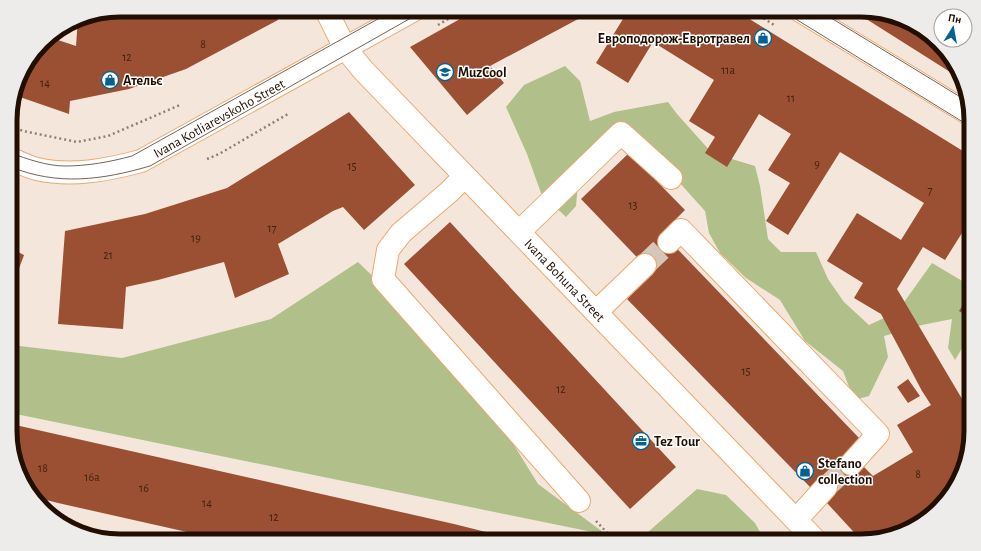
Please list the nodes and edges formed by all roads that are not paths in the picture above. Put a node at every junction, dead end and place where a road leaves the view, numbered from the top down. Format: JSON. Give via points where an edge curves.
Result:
{"nodes":[{"id":1,"x":330,"y":17,"type":"edge"},
{"id":2,"x":401,"y":17,"type":"edge"},
{"id":3,"x":810,"y":17,"type":"edge"},
{"id":4,"x":345,"y":48,"type":"junction"},
{"id":5,"x":963,"y":110,"type":"edge"},
{"id":6,"x":17,"y":161,"type":"edge"},
{"id":7,"x":465,"y":176,"type":"junction"},
{"id":8,"x":671,"y":178,"type":"dead end"},
{"id":9,"x":519,"y":232,"type":"junction"},
{"id":10,"x":669,"y":242,"type":"tunnel mouth"},
{"id":11,"x":645,"y":265,"type":"tunnel mouth"},
{"id":12,"x":596,"y":312,"type":"junction"},
{"id":13,"x":851,"y":464,"type":"tunnel mouth"},
{"id":14,"x":826,"y":487,"type":"tunnel mouth"},
{"id":15,"x":578,"y":501,"type":"dead end"},
{"id":16,"x":796,"y":520,"type":"junction"},
{"id":17,"x":809,"y":534,"type":"edge"}],
"edges":[{"from":1,"to":4,"type":"street","name":"Ivana Bohuna Street"},
{"from":2,"to":4,"type":"street","name":"Ivana Kotliarevskoho Street"},
{"from":3,"to":5,"type":"street"},
{"from":4,"to":6,"type":"street","name":"Ivana Kotliarevskoho Street","via":[[141,161],[110,169],[74,173],[36,169]]},
{"from":4,"to":7,"type":"street","name":"Ivana Bohuna Street"},
{"from":7,"to":9,"type":"street","name":"Ivana Bohuna Street"},
{"from":7,"to":15,"type":"street","via":[[401,233],[388,250],[383,279]]},
{"from":8,"to":9,"type":"street","via":[[621,133]]},
{"from":9,"to":12,"type":"street","name":"Ivana Bohuna Street"},
{"from":10,"to":13,"type":"street","via":[[681,230],[878,434]]},
{"from":11,"to":12,"type":"street"},
{"from":12,"to":16,"type":"street","name":"Ivana Bohuna Street"},
{"from":14,"to":16,"type":"street"},
{"from":16,"to":17,"type":"street","name":"Ivana Bohuna Street"}]}
